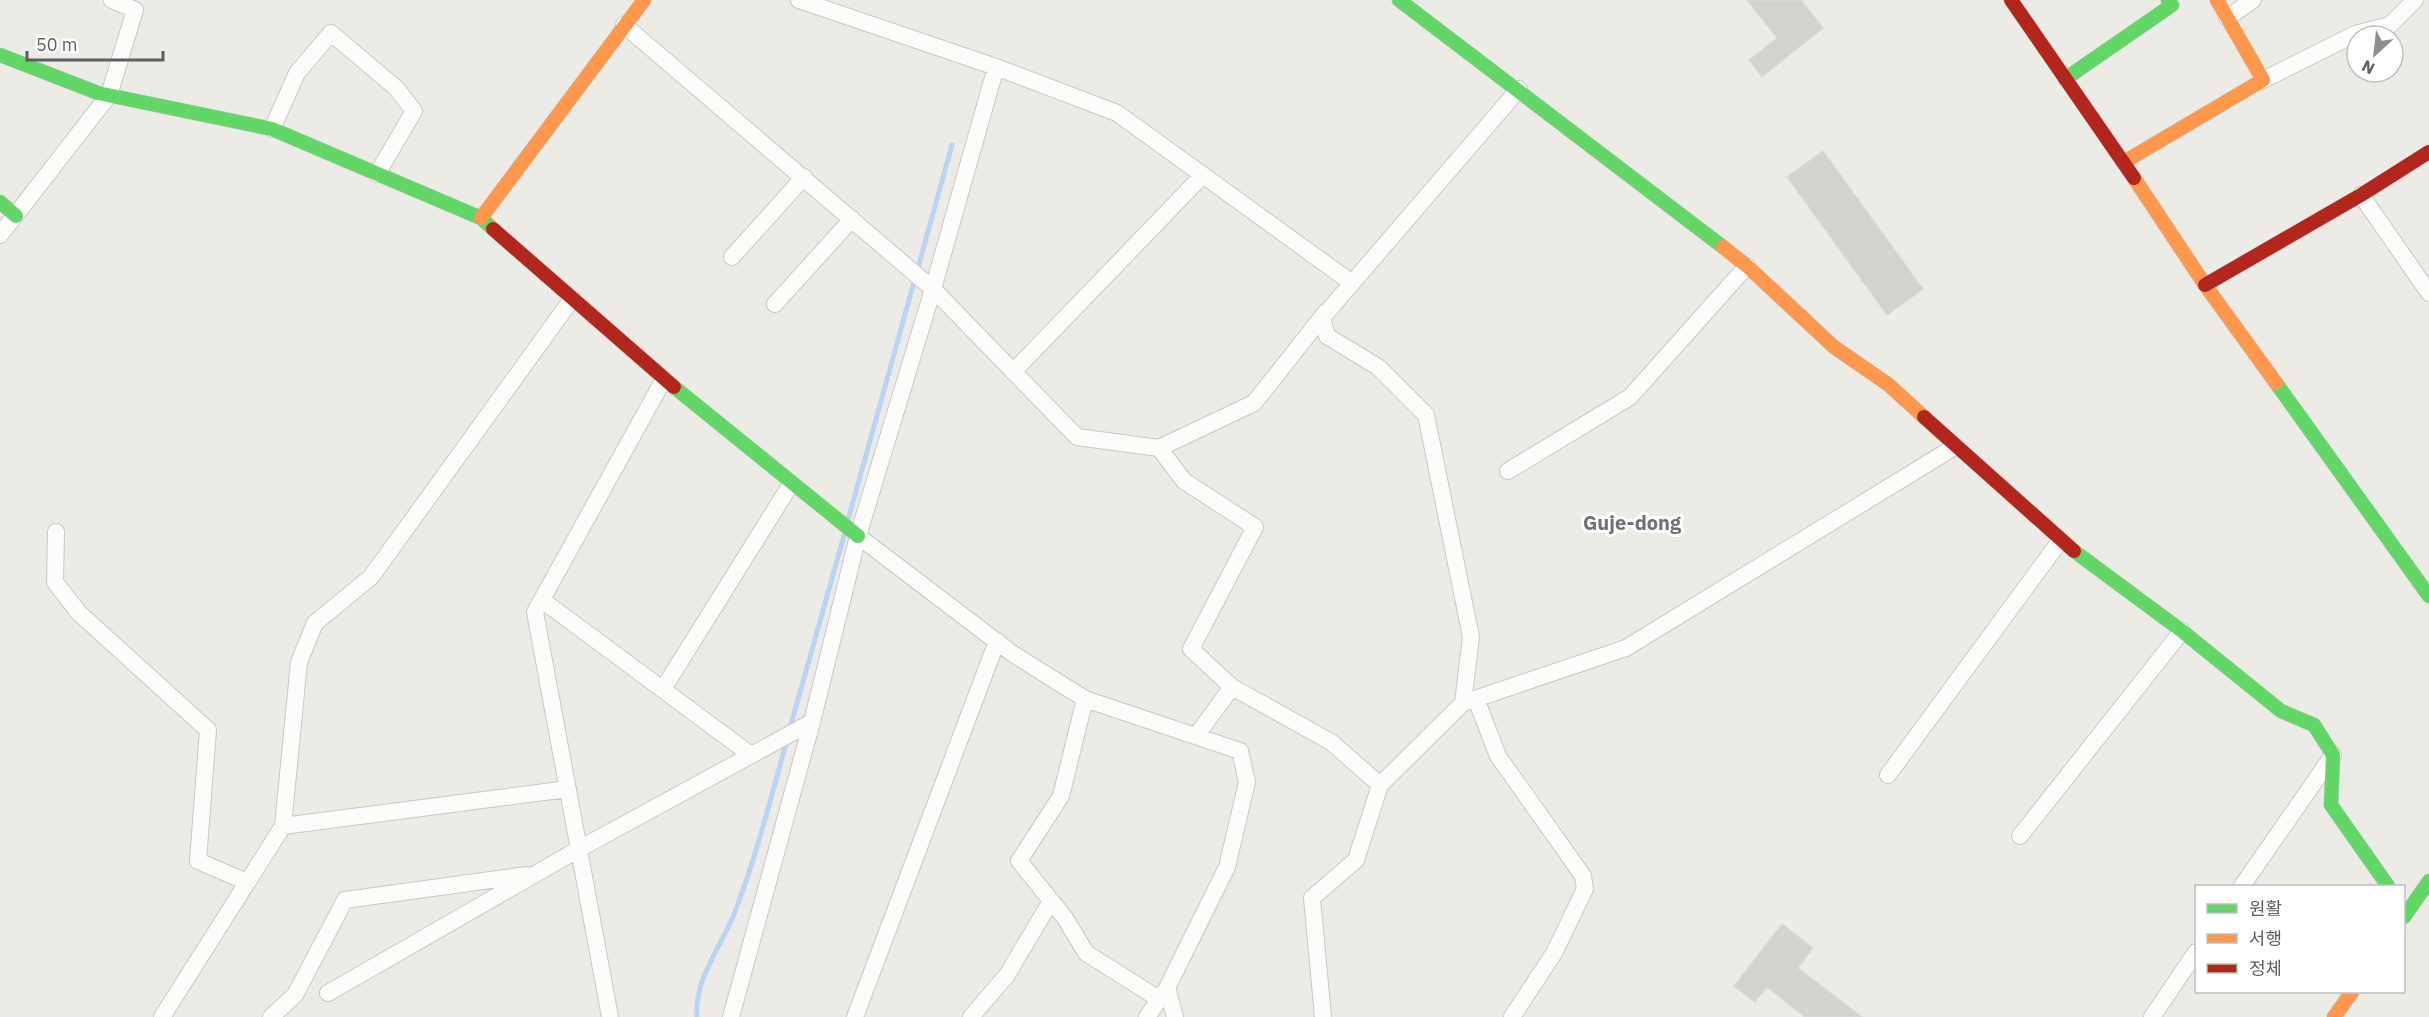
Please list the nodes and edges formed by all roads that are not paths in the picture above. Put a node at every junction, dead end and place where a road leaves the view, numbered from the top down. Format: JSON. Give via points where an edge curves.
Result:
{"nodes":[{"id":1,"x":112,"y":0,"type":"edge"},
{"id":2,"x":644,"y":0,"type":"edge"},
{"id":3,"x":799,"y":0,"type":"edge"},
{"id":4,"x":1400,"y":0,"type":"edge"},
{"id":5,"x":2011,"y":0,"type":"edge"},
{"id":6,"x":2168,"y":0,"type":"edge"},
{"id":7,"x":2217,"y":0,"type":"edge"},
{"id":8,"x":2253,"y":0,"type":"edge"},
{"id":9,"x":2415,"y":0,"type":"edge"},
{"id":10,"x":2227,"y":18,"type":"junction"},
{"id":11,"x":624,"y":25,"type":"junction"},
{"id":12,"x":0,"y":55,"type":"edge"},
{"id":13,"x":996,"y":67,"type":"junction"},
{"id":14,"x":2065,"y":79,"type":"junction"},
{"id":15,"x":2263,"y":80,"type":"junction"},
{"id":16,"x":1519,"y":89,"type":"junction"},
{"id":17,"x":109,"y":95,"type":"junction"},
{"id":18,"x":272,"y":129,"type":"junction"},
{"id":19,"x":2429,"y":152,"type":"edge"},
{"id":20,"x":2124,"y":162,"type":"junction"},
{"id":21,"x":377,"y":174,"type":"junction"},
{"id":22,"x":1203,"y":175,"type":"junction"},
{"id":23,"x":804,"y":177,"type":"junction"},
{"id":24,"x":2361,"y":195,"type":"junction"},
{"id":25,"x":0,"y":202,"type":"edge"},
{"id":26,"x":16,"y":216,"type":"junction"},
{"id":27,"x":481,"y":218,"type":"junction"},
{"id":28,"x":852,"y":219,"type":"junction"},
{"id":29,"x":0,"y":235,"type":"edge"},
{"id":30,"x":732,"y":257,"type":"dead end"},
{"id":31,"x":1748,"y":266,"type":"junction"},
{"id":32,"x":1352,"y":283,"type":"junction"},
{"id":33,"x":2205,"y":285,"type":"junction"},
{"id":34,"x":933,"y":289,"type":"junction"},
{"id":35,"x":2429,"y":293,"type":"edge"},
{"id":36,"x":572,"y":299,"type":"junction"},
{"id":37,"x":775,"y":304,"type":"dead end"},
{"id":38,"x":1322,"y":318,"type":"junction"},
{"id":39,"x":1013,"y":372,"type":"junction"},
{"id":40,"x":664,"y":379,"type":"junction"},
{"id":41,"x":1956,"y":446,"type":"junction"},
{"id":42,"x":1159,"y":448,"type":"junction"},
{"id":43,"x":1508,"y":471,"type":"dead end"},
{"id":44,"x":791,"y":484,"type":"junction"},
{"id":45,"x":850,"y":530,"type":"junction"},
{"id":46,"x":56,"y":532,"type":"dead end"},
{"id":47,"x":2060,"y":541,"type":"junction"},
{"id":48,"x":2429,"y":596,"type":"edge"},
{"id":49,"x":542,"y":600,"type":"junction"},
{"id":50,"x":2182,"y":631,"type":"junction"},
{"id":51,"x":997,"y":640,"type":"junction"},
{"id":52,"x":1233,"y":687,"type":"junction"},
{"id":53,"x":663,"y":689,"type":"junction"},
{"id":54,"x":1085,"y":699,"type":"junction"},
{"id":55,"x":1469,"y":701,"type":"junction"},
{"id":56,"x":812,"y":722,"type":"junction"},
{"id":57,"x":1196,"y":736,"type":"junction"},
{"id":58,"x":751,"y":755,"type":"junction"},
{"id":59,"x":2333,"y":755,"type":"junction"},
{"id":60,"x":1887,"y":775,"type":"dead end"},
{"id":61,"x":1380,"y":785,"type":"junction"},
{"id":62,"x":568,"y":789,"type":"junction"},
{"id":63,"x":283,"y":826,"type":"junction"},
{"id":64,"x":2020,"y":836,"type":"dead end"},
{"id":65,"x":579,"y":849,"type":"junction"},
{"id":66,"x":536,"y":873,"type":"junction"},
{"id":67,"x":2429,"y":881,"type":"edge"},
{"id":68,"x":247,"y":882,"type":"junction"},
{"id":69,"x":2243,"y":885,"type":"edge"},
{"id":70,"x":2387,"y":885,"type":"edge"},
{"id":71,"x":2409,"y":898,"type":"edge"},
{"id":72,"x":1051,"y":901,"type":"junction"},
{"id":73,"x":2195,"y":953,"type":"edge"},
{"id":74,"x":328,"y":993,"type":"dead end"},
{"id":75,"x":2351,"y":993,"type":"edge"},
{"id":76,"x":1163,"y":994,"type":"junction"},
{"id":77,"x":162,"y":1017,"type":"edge"},
{"id":78,"x":271,"y":1017,"type":"edge"},
{"id":79,"x":610,"y":1017,"type":"edge"},
{"id":80,"x":731,"y":1017,"type":"edge"},
{"id":81,"x":855,"y":1017,"type":"edge"},
{"id":82,"x":971,"y":1017,"type":"edge"},
{"id":83,"x":1147,"y":1017,"type":"edge"},
{"id":84,"x":1175,"y":1017,"type":"edge"},
{"id":85,"x":1323,"y":1017,"type":"edge"},
{"id":86,"x":1512,"y":1017,"type":"edge"},
{"id":87,"x":2152,"y":1017,"type":"edge"},
{"id":88,"x":2334,"y":1017,"type":"edge"}],
"edges":[{"from":1,"to":17,"type":"street","via":[[135,10]]},
{"from":2,"to":11,"type":"street"},
{"from":3,"to":13,"type":"street"},
{"from":4,"to":16,"type":"street"},
{"from":5,"to":14,"type":"street"},
{"from":6,"to":14,"type":"street","via":[[2172,5]]},
{"from":7,"to":10,"type":"street"},
{"from":8,"to":10,"type":"street"},
{"from":9,"to":15,"type":"street","via":[[2390,25],[2355,34]]},
{"from":10,"to":15,"type":"street"},
{"from":11,"to":23,"type":"street"},
{"from":11,"to":27,"type":"street"},
{"from":12,"to":17,"type":"street"},
{"from":13,"to":22,"type":"street","via":[[1117,113]]},
{"from":13,"to":34,"type":"street"},
{"from":14,"to":20,"type":"street"},
{"from":15,"to":20,"type":"street"},
{"from":16,"to":31,"type":"street"},
{"from":16,"to":32,"type":"street"},
{"from":17,"to":18,"type":"street"},
{"from":17,"to":26,"type":"street"},
{"from":18,"to":21,"type":"street"},
{"from":18,"to":21,"type":"street","via":[[297,73],[332,33],[396,88],[414,111]]},
{"from":19,"to":24,"type":"street"},
{"from":20,"to":33,"type":"street"},
{"from":21,"to":27,"type":"street"},
{"from":22,"to":32,"type":"street"},
{"from":22,"to":39,"type":"street"},
{"from":23,"to":28,"type":"street"},
{"from":23,"to":30,"type":"street"},
{"from":24,"to":33,"type":"street"},
{"from":24,"to":35,"type":"street"},
{"from":25,"to":26,"type":"street"},
{"from":26,"to":29,"type":"street"},
{"from":27,"to":36,"type":"street"},
{"from":28,"to":34,"type":"street"},
{"from":28,"to":37,"type":"street"},
{"from":31,"to":41,"type":"street","via":[[1834,347],[1889,385]]},
{"from":31,"to":43,"type":"street","via":[[1630,397]]},
{"from":32,"to":38,"type":"street"},
{"from":33,"to":48,"type":"street"},
{"from":34,"to":39,"type":"street"},
{"from":34,"to":45,"type":"street"},
{"from":36,"to":40,"type":"street"},
{"from":36,"to":63,"type":"street","via":[[370,577],[315,623],[299,662]]},
{"from":38,"to":42,"type":"street","via":[[1254,403]]},
{"from":38,"to":55,"type":"street","via":[[1327,336],[1378,367],[1426,415],[1471,637]]},
{"from":39,"to":42,"type":"street","via":[[1077,437]]},
{"from":40,"to":44,"type":"street"},
{"from":40,"to":49,"type":"street"},
{"from":41,"to":47,"type":"street"},
{"from":41,"to":55,"type":"street","via":[[1626,648]]},
{"from":42,"to":52,"type":"street","via":[[1184,481],[1255,527],[1191,649]]},
{"from":44,"to":45,"type":"street"},
{"from":44,"to":53,"type":"street"},
{"from":45,"to":51,"type":"street"},
{"from":45,"to":56,"type":"street"},
{"from":46,"to":68,"type":"street","via":[[55,582],[79,613],[208,730],[198,861]]},
{"from":47,"to":50,"type":"street"},
{"from":47,"to":60,"type":"street"},
{"from":49,"to":53,"type":"street"},
{"from":49,"to":62,"type":"street","via":[[535,612]]},
{"from":50,"to":59,"type":"street","via":[[2281,711],[2314,725]]},
{"from":50,"to":64,"type":"street"},
{"from":51,"to":54,"type":"street","via":[[1012,654]]},
{"from":51,"to":81,"type":"street"},
{"from":52,"to":57,"type":"street"},
{"from":52,"to":61,"type":"street","via":[[1331,742]]},
{"from":53,"to":58,"type":"street"},
{"from":54,"to":57,"type":"street"},
{"from":54,"to":72,"type":"street","via":[[1061,796],[1019,861]]},
{"from":55,"to":61,"type":"street"},
{"from":55,"to":86,"type":"street","via":[[1498,756],[1583,876],[1585,889],[1554,952]]},
{"from":56,"to":58,"type":"street"},
{"from":56,"to":80,"type":"street"},
{"from":57,"to":76,"type":"street","via":[[1240,751],[1247,782],[1227,867]]},
{"from":58,"to":65,"type":"street"},
{"from":59,"to":69,"type":"street"},
{"from":59,"to":70,"type":"street","via":[[2331,805]]},
{"from":61,"to":85,"type":"street","via":[[1356,860],[1312,898]]},
{"from":62,"to":63,"type":"street"},
{"from":62,"to":65,"type":"street"},
{"from":63,"to":68,"type":"street"},
{"from":65,"to":66,"type":"street"},
{"from":65,"to":79,"type":"street"},
{"from":66,"to":74,"type":"street"},
{"from":66,"to":78,"type":"street","via":[[345,900],[295,995]]},
{"from":67,"to":71,"type":"street"},
{"from":68,"to":77,"type":"street"},
{"from":72,"to":76,"type":"street","via":[[1086,953]]},
{"from":72,"to":82,"type":"street","via":[[1007,975]]},
{"from":73,"to":87,"type":"street"},
{"from":75,"to":88,"type":"street"},
{"from":76,"to":83,"type":"street"},
{"from":76,"to":84,"type":"street"}]}
